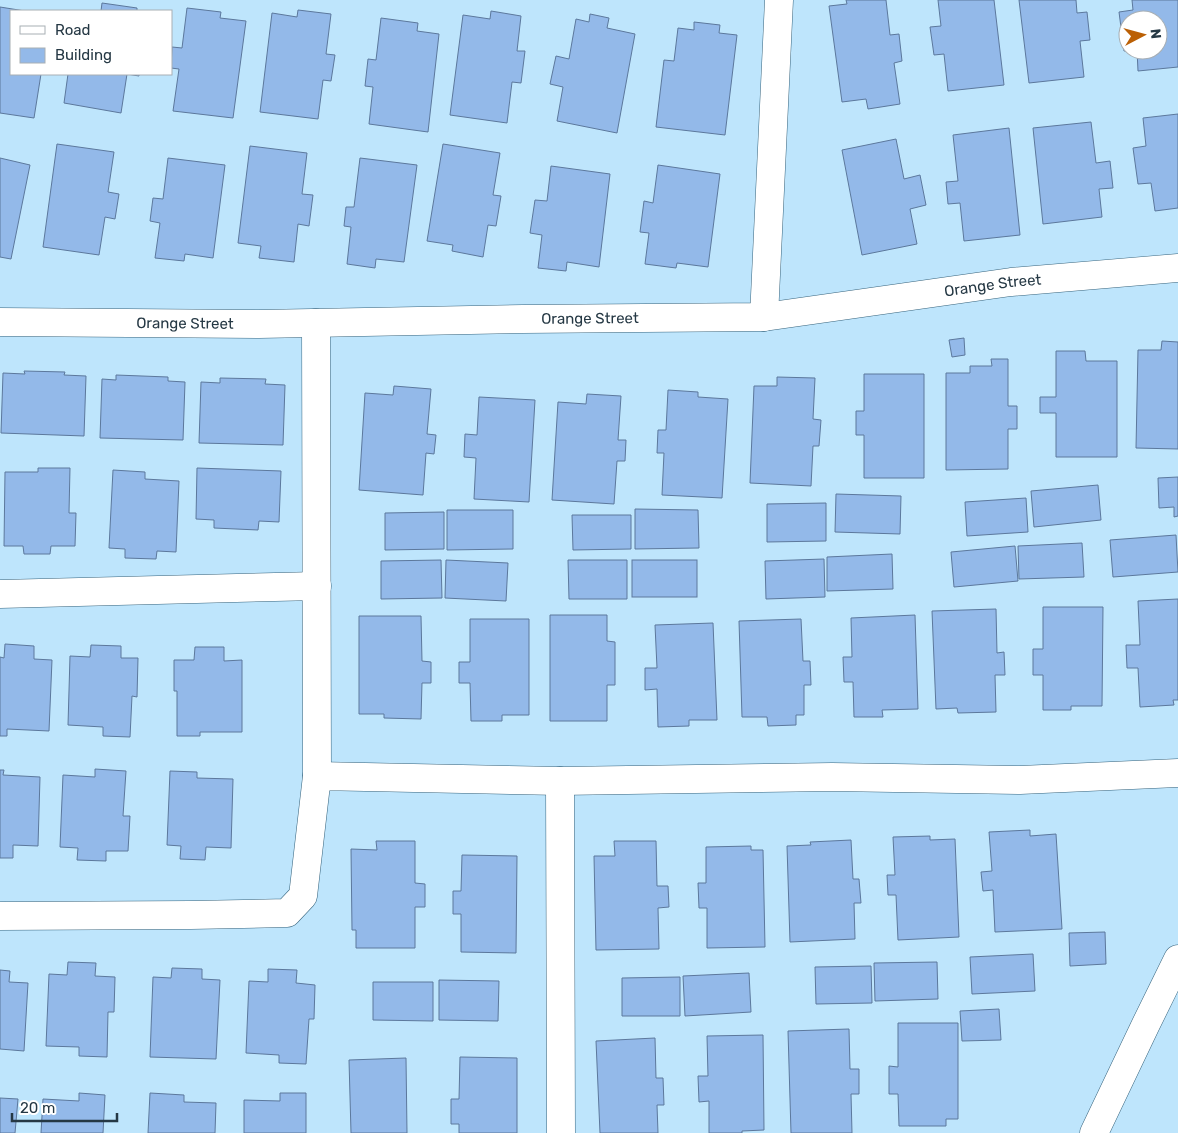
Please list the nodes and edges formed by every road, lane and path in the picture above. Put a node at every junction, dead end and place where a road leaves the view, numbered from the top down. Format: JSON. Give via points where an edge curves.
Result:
{"nodes":[{"id":1,"x":779,"y":0,"type":"edge"},
{"id":2,"x":1178,"y":268,"type":"edge"},
{"id":3,"x":764,"y":317,"type":"junction"},
{"id":4,"x":0,"y":322,"type":"edge"},
{"id":5,"x":316,"y":323,"type":"junction"},
{"id":6,"x":316,"y":586,"type":"junction"},
{"id":7,"x":0,"y":594,"type":"edge"},
{"id":8,"x":1178,"y":773,"type":"edge"},
{"id":9,"x":317,"y":776,"type":"junction"},
{"id":10,"x":560,"y":781,"type":"junction"},
{"id":11,"x":0,"y":916,"type":"edge"},
{"id":12,"x":1178,"y":959,"type":"edge"},
{"id":13,"x":561,"y":1133,"type":"edge"},
{"id":14,"x":1094,"y":1133,"type":"edge"}],
"edges":[{"from":1,"to":3,"type":"street"},
{"from":2,"to":3,"type":"street","name":"Orange Street","via":[[1011,282]]},
{"from":3,"to":5,"type":"street","name":"Orange Street"},
{"from":4,"to":5,"type":"street","name":"Orange Street"},
{"from":5,"to":6,"type":"street"},
{"from":6,"to":7,"type":"street"},
{"from":6,"to":9,"type":"street"},
{"from":8,"to":10,"type":"street","via":[[1020,780],[832,777]]},
{"from":9,"to":10,"type":"street"},
{"from":9,"to":11,"type":"street","via":[[303,896],[287,912]]},
{"from":10,"to":13,"type":"street"},
{"from":12,"to":14,"type":"street"}]}
